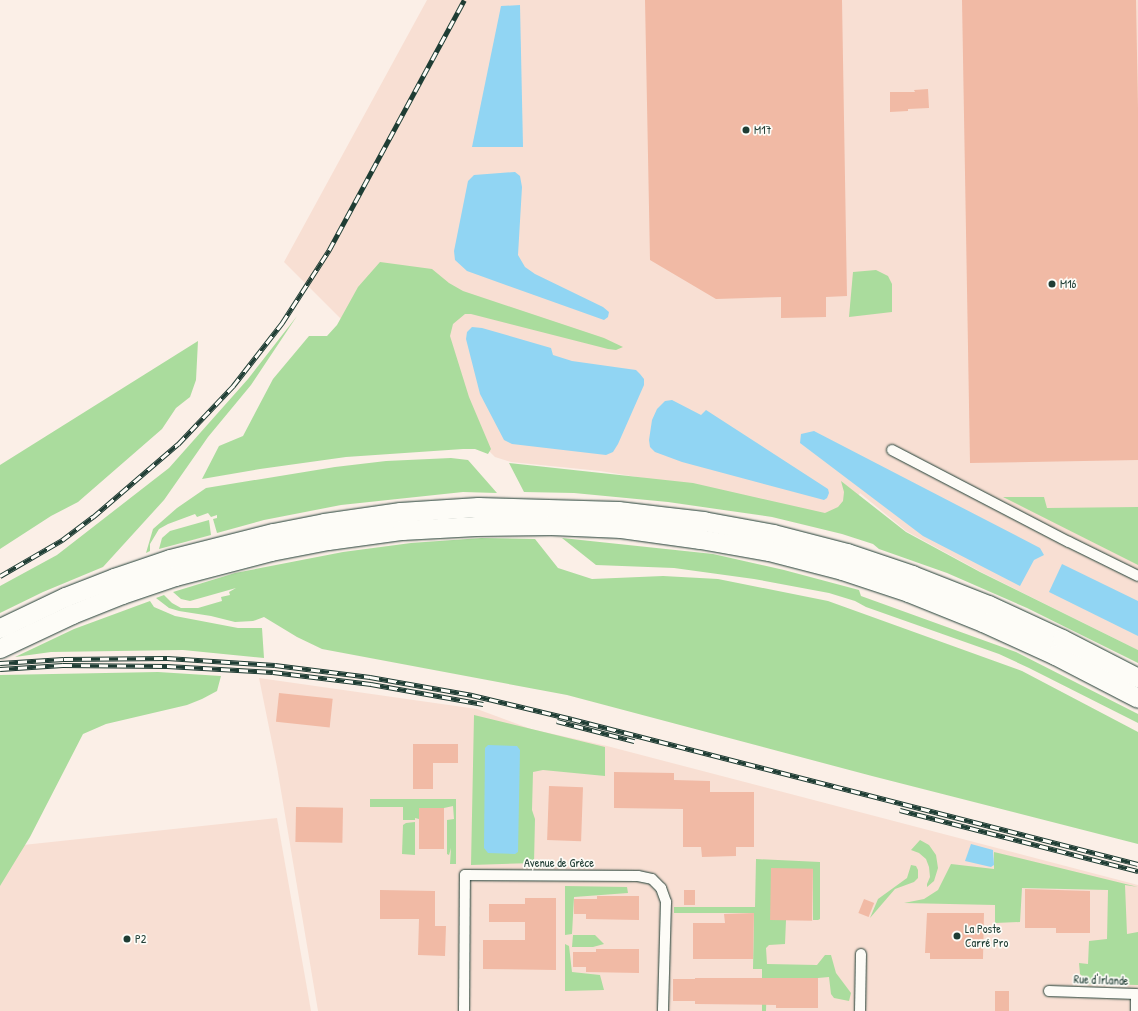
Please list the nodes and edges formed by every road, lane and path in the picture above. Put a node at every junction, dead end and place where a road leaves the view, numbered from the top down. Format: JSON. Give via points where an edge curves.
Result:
{"nodes":[{"id":1,"x":892,"y":450,"type":"dead end"},
{"id":2,"x":172,"y":568,"type":"junction"},
{"id":3,"x":1138,"y":576,"type":"edge"},
{"id":4,"x":0,"y":628,"type":"edge"},
{"id":5,"x":0,"y":648,"type":"edge"},
{"id":6,"x":1138,"y":678,"type":"edge"},
{"id":7,"x":1138,"y":698,"type":"edge"},
{"id":8,"x":861,"y":954,"type":"dead end"},
{"id":9,"x":1049,"y":992,"type":"dead end"},
{"id":10,"x":464,"y":1011,"type":"edge"},
{"id":11,"x":664,"y":1011,"type":"edge"},
{"id":12,"x":860,"y":1011,"type":"edge"},
{"id":13,"x":1136,"y":1011,"type":"edge"}],
"edges":[{"from":1,"to":3,"type":"street"},
{"from":2,"to":4,"type":"highway","via":[[114,578],[65,597]]},
{"from":2,"to":5,"type":"highway","via":[[122,594]]},
{"from":2,"to":6,"type":"highway","via":[[280,532],[400,512],[478,507],[618,511],[703,521],[773,534],[847,553],[988,605]]},
{"from":2,"to":7,"type":"highway","via":[[402,530],[551,525],[621,528],[769,551],[842,570],[908,592],[983,622],[1055,655]]},
{"from":8,"to":12,"type":"street"},
{"from":9,"to":13,"type":"street","name":"Rue d'Irlande","via":[[1136,994]]},
{"from":10,"to":11,"type":"street","name":"Avenue de Grèce","via":[[465,876],[638,876],[652,879],[661,888],[666,902]]}]}
